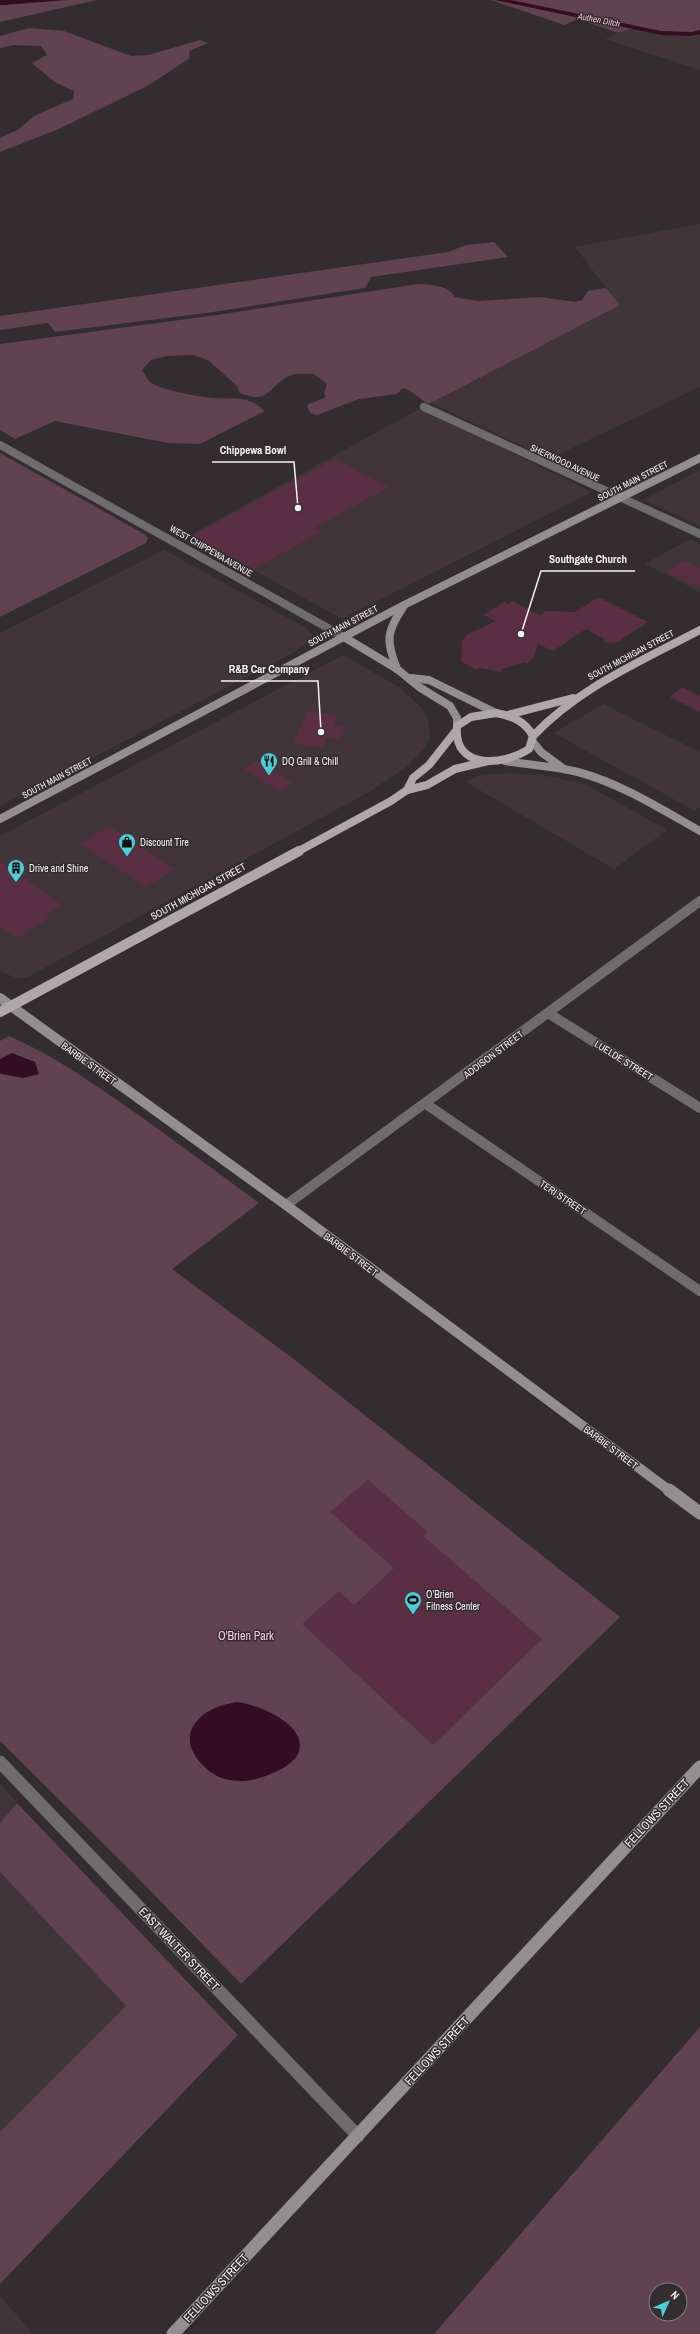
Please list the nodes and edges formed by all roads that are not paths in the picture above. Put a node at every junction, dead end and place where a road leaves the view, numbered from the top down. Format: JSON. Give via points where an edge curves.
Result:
{"nodes":[{"id":1,"x":424,"y":406,"type":"dead end"},
{"id":2,"x":0,"y":445,"type":"edge"},
{"id":3,"x":700,"y":458,"type":"edge"},
{"id":4,"x":620,"y":498,"type":"junction"},
{"id":5,"x":700,"y":534,"type":"edge"},
{"id":6,"x":404,"y":605,"type":"junction"},
{"id":7,"x":700,"y":630,"type":"edge"},
{"id":8,"x":344,"y":637,"type":"junction"},
{"id":9,"x":397,"y":669,"type":"junction"},
{"id":10,"x":411,"y":678,"type":"junction"},
{"id":11,"x":573,"y":698,"type":"junction"},
{"id":12,"x":496,"y":713,"type":"junction"},
{"id":13,"x":506,"y":715,"type":"junction"},
{"id":14,"x":456,"y":729,"type":"junction"},
{"id":15,"x":533,"y":739,"type":"junction"},
{"id":16,"x":488,"y":761,"type":"junction"},
{"id":17,"x":505,"y":761,"type":"junction"},
{"id":18,"x":564,"y":769,"type":"junction"},
{"id":19,"x":407,"y":790,"type":"junction"},
{"id":20,"x":0,"y":819,"type":"edge"},
{"id":21,"x":700,"y":832,"type":"edge"},
{"id":22,"x":700,"y":901,"type":"edge"},
{"id":23,"x":0,"y":998,"type":"edge"},
{"id":24,"x":10,"y":1006,"type":"junction"},
{"id":25,"x":0,"y":1012,"type":"edge"},
{"id":26,"x":548,"y":1013,"type":"junction"},
{"id":27,"x":426,"y":1104,"type":"junction"},
{"id":28,"x":700,"y":1108,"type":"edge"},
{"id":29,"x":286,"y":1205,"type":"junction"},
{"id":30,"x":700,"y":1291,"type":"edge"},
{"id":31,"x":700,"y":1513,"type":"edge"},
{"id":32,"x":0,"y":1762,"type":"edge"},
{"id":33,"x":700,"y":1767,"type":"edge"},
{"id":34,"x":358,"y":2136,"type":"junction"},
{"id":35,"x":173,"y":2334,"type":"edge"}],
"edges":[{"from":1,"to":4,"type":"street","name":"SHERWOOD AVENUE"},
{"from":2,"to":8,"type":"street","name":"WEST CHIPPEWA AVENUE"},
{"from":3,"to":4,"type":"street","name":"SOUTH MAIN STREET"},
{"from":4,"to":5,"type":"street","name":"SHERWOOD AVENUE"},
{"from":4,"to":6,"type":"street","name":"SOUTH MAIN STREET"},
{"from":6,"to":8,"type":"street","name":"SOUTH MAIN STREET"},
{"from":6,"to":9,"type":"street","via":[[391,625],[387,638]]},
{"from":7,"to":11,"type":"main road","name":"SOUTH MICHIGAN STREET"},
{"from":8,"to":9,"type":"street","name":"WEST CHIPPEWA AVENUE"},
{"from":8,"to":20,"type":"street","name":"SOUTH MAIN STREET"},
{"from":9,"to":10,"type":"street","name":"WEST CHIPPEWA AVENUE"},
{"from":10,"to":12,"type":"street","name":"WEST CHIPPEWA AVENUE","via":[[429,680]]},
{"from":10,"to":14,"type":"street","name":"WEST CHIPPEWA AVENUE","via":[[419,687],[450,706],[457,718]]},
{"from":11,"to":13,"type":"main road","name":"SOUTH MICHIGAN STREET"},
{"from":11,"to":15,"type":"main road","name":"SOUTH MICHIGAN STREET","via":[[553,714]]},
{"from":12,"to":13,"type":"main road"},
{"from":12,"to":14,"type":"main road","via":[[471,717]]},
{"from":13,"to":15,"type":"main road","via":[[524,723]]},
{"from":14,"to":16,"type":"main road","via":[[455,740],[459,748],[467,754]]},
{"from":14,"to":19,"type":"main road","name":"SOUTH MICHIGAN STREET","via":[[429,764],[413,778]]},
{"from":15,"to":17,"type":"main road","via":[[523,754]]},
{"from":15,"to":18,"type":"street","via":[[541,752]]},
{"from":16,"to":17,"type":"main road"},
{"from":16,"to":19,"type":"main road","name":"SOUTH MICHIGAN STREET","via":[[455,769],[427,785]]},
{"from":17,"to":18,"type":"street"},
{"from":18,"to":21,"type":"street","via":[[607,782]]},
{"from":19,"to":24,"type":"main road","name":"SOUTH MICHIGAN STREET","via":[[391,801]]},
{"from":22,"to":26,"type":"street","name":"ADDISON STREET"},
{"from":23,"to":24,"type":"street","name":"BARBIE STREET"},
{"from":24,"to":25,"type":"main road","name":"SOUTH MICHIGAN STREET"},
{"from":24,"to":29,"type":"street","name":"BARBIE STREET"},
{"from":26,"to":27,"type":"street","name":"ADDISON STREET"},
{"from":26,"to":28,"type":"street","name":"LUELDE STREET"},
{"from":27,"to":29,"type":"street","name":"ADDISON STREET"},
{"from":27,"to":30,"type":"street","name":"TERI STREET"},
{"from":29,"to":31,"type":"street","name":"BARBIE STREET"},
{"from":32,"to":34,"type":"street","name":"EAST WALTER STREET"},
{"from":33,"to":34,"type":"street","name":"FELLOWS STREET"},
{"from":34,"to":35,"type":"street","name":"FELLOWS STREET"}]}
